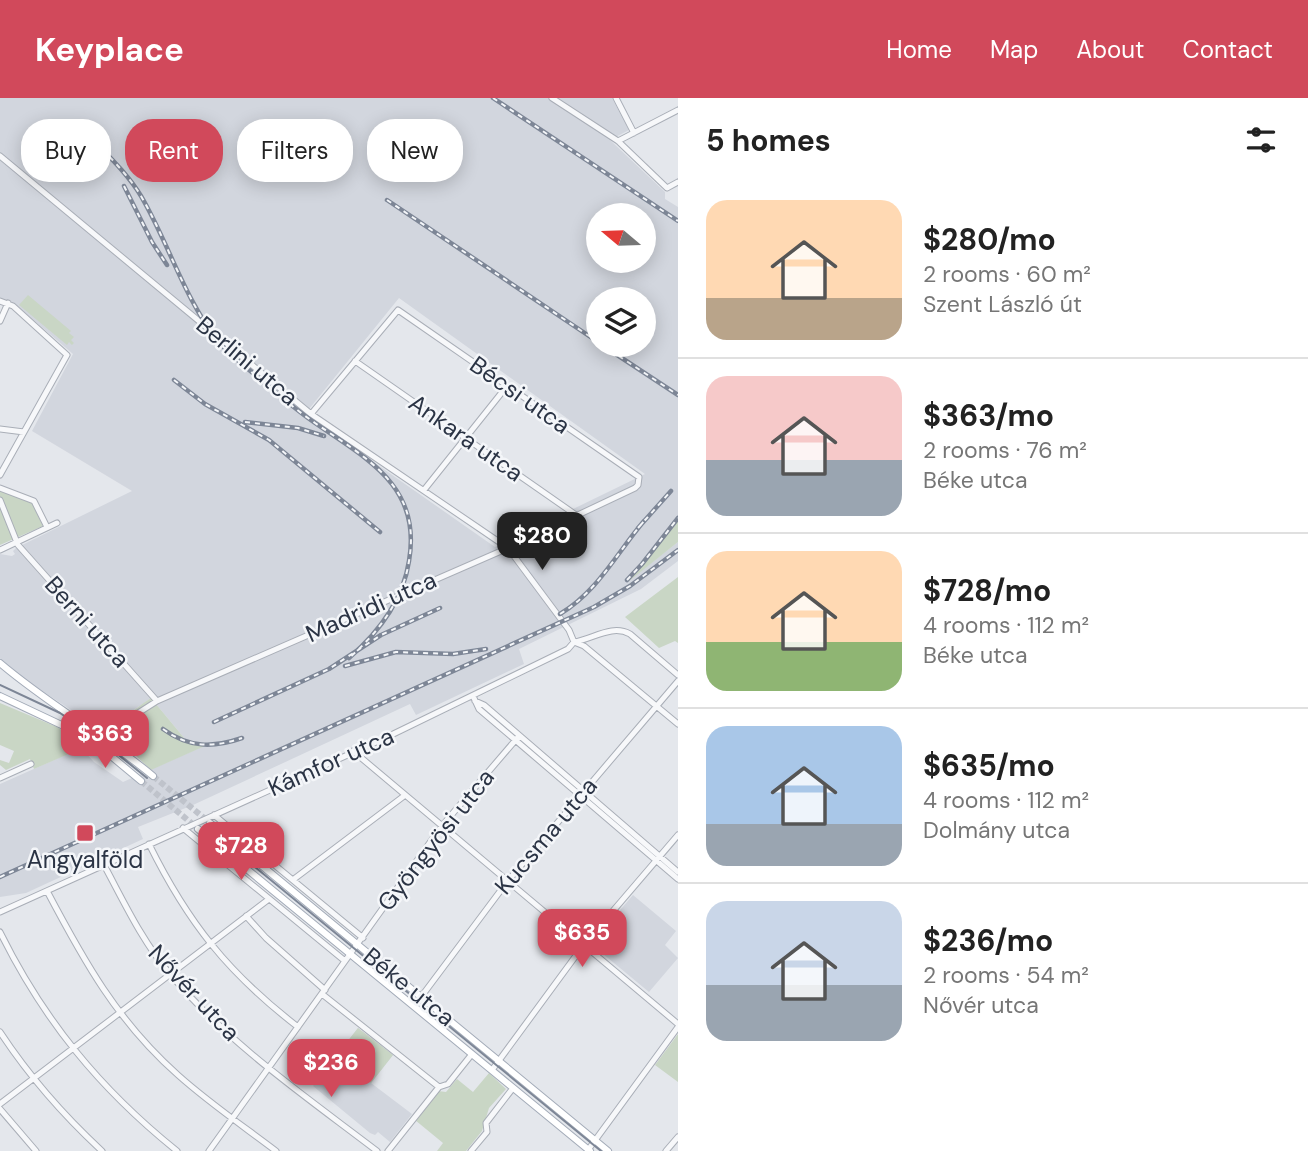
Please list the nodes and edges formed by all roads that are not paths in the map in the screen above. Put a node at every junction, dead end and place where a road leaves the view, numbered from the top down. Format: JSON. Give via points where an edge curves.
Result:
{"nodes":[{"id":1,"x":552,"y":98,"type":"edge"},
{"id":2,"x":616,"y":98,"type":"edge"},
{"id":3,"x":678,"y":110,"type":"edge"},
{"id":4,"x":634,"y":133,"type":"junction"},
{"id":5,"x":618,"y":141,"type":"junction"},
{"id":6,"x":0,"y":156,"type":"edge"},
{"id":7,"x":678,"y":182,"type":"edge"},
{"id":8,"x":0,"y":301,"type":"edge"},
{"id":9,"x":8,"y":303,"type":"junction"},
{"id":10,"x":0,"y":321,"type":"edge"},
{"id":11,"x":355,"y":361,"type":"junction"},
{"id":12,"x":507,"y":386,"type":"junction"},
{"id":13,"x":310,"y":414,"type":"junction"},
{"id":14,"x":0,"y":429,"type":"edge"},
{"id":15,"x":24,"y":432,"type":"junction"},
{"id":16,"x":466,"y":438,"type":"junction"},
{"id":17,"x":0,"y":475,"type":"edge"},
{"id":18,"x":639,"y":480,"type":"joint"},
{"id":19,"x":0,"y":488,"type":"edge"},
{"id":20,"x":424,"y":490,"type":"junction"},
{"id":21,"x":0,"y":500,"type":"edge"},
{"id":22,"x":576,"y":515,"type":"junction"},
{"id":23,"x":57,"y":523,"type":"dead end"},
{"id":24,"x":47,"y":527,"type":"junction"},
{"id":25,"x":17,"y":543,"type":"junction"},
{"id":26,"x":508,"y":548,"type":"junction"},
{"id":27,"x":0,"y":550,"type":"edge"},
{"id":28,"x":574,"y":642,"type":"junction"},
{"id":29,"x":0,"y":663,"type":"edge"},
{"id":30,"x":678,"y":675,"type":"edge"},
{"id":31,"x":678,"y":681,"type":"edge"},
{"id":32,"x":0,"y":696,"type":"edge"},
{"id":33,"x":474,"y":699,"type":"junction"},
{"id":34,"x":157,"y":701,"type":"junction"},
{"id":35,"x":656,"y":706,"type":"junction"},
{"id":36,"x":678,"y":724,"type":"edge"},
{"id":37,"x":102,"y":736,"type":"junction"},
{"id":38,"x":517,"y":738,"type":"junction"},
{"id":39,"x":353,"y":751,"type":"junction"},
{"id":40,"x":31,"y":764,"type":"dead end"},
{"id":41,"x":3,"y":774,"type":"edge"},
{"id":42,"x":153,"y":776,"type":"tunnel mouth"},
{"id":43,"x":141,"y":781,"type":"tunnel mouth"},
{"id":44,"x":582,"y":793,"type":"junction"},
{"id":45,"x":404,"y":796,"type":"junction"},
{"id":46,"x":214,"y":815,"type":"junction"},
{"id":47,"x":210,"y":823,"type":"tunnel mouth"},
{"id":48,"x":441,"y":827,"type":"junction"},
{"id":49,"x":183,"y":828,"type":"junction"},
{"id":50,"x":198,"y":829,"type":"tunnel mouth"},
{"id":51,"x":678,"y":835,"type":"edge"},
{"id":52,"x":149,"y":844,"type":"junction"},
{"id":53,"x":658,"y":859,"type":"junction"},
{"id":54,"x":104,"y":864,"type":"junction"},
{"id":55,"x":678,"y":872,"type":"edge"},
{"id":56,"x":678,"y":879,"type":"edge"},
{"id":57,"x":294,"y":880,"type":"junction"},
{"id":58,"x":507,"y":881,"type":"junction"},
{"id":59,"x":47,"y":891,"type":"junction"},
{"id":60,"x":269,"y":899,"type":"junction"},
{"id":61,"x":0,"y":912,"type":"edge"},
{"id":62,"x":246,"y":916,"type":"junction"},
{"id":63,"x":0,"y":932,"type":"edge"},
{"id":64,"x":363,"y":938,"type":"junction"},
{"id":65,"x":210,"y":944,"type":"junction"},
{"id":66,"x":357,"y":945,"type":"junction"},
{"id":67,"x":583,"y":946,"type":"junction"},
{"id":68,"x":350,"y":954,"type":"junction"},
{"id":69,"x":345,"y":961,"type":"junction"},
{"id":70,"x":170,"y":974,"type":"junction"},
{"id":71,"x":323,"y":992,"type":"junction"},
{"id":72,"x":421,"y":997,"type":"junction"},
{"id":73,"x":120,"y":1013,"type":"junction"},
{"id":74,"x":369,"y":1021,"type":"dead end"},
{"id":75,"x":678,"y":1026,"type":"edge"},
{"id":76,"x":298,"y":1027,"type":"junction"},
{"id":77,"x":364,"y":1028,"type":"junction"},
{"id":78,"x":0,"y":1032,"type":"edge"},
{"id":79,"x":72,"y":1049,"type":"junction"},
{"id":80,"x":472,"y":1054,"type":"junction"},
{"id":81,"x":499,"y":1061,"type":"junction"},
{"id":82,"x":269,"y":1068,"type":"junction"},
{"id":83,"x":492,"y":1070,"type":"junction"},
{"id":84,"x":33,"y":1079,"type":"junction"},
{"id":85,"x":439,"y":1087,"type":"junction"},
{"id":86,"x":513,"y":1088,"type":"junction"},
{"id":87,"x":0,"y":1104,"type":"edge"},
{"id":88,"x":0,"y":1109,"type":"edge"},
{"id":89,"x":233,"y":1117,"type":"junction"},
{"id":90,"x":678,"y":1137,"type":"edge"},
{"id":91,"x":595,"y":1141,"type":"junction"},
{"id":92,"x":589,"y":1150,"type":"edge"},
{"id":93,"x":36,"y":1151,"type":"edge"},
{"id":94,"x":102,"y":1151,"type":"edge"},
{"id":95,"x":177,"y":1151,"type":"edge"},
{"id":96,"x":209,"y":1151,"type":"edge"},
{"id":97,"x":276,"y":1151,"type":"edge"},
{"id":98,"x":377,"y":1151,"type":"edge"},
{"id":99,"x":388,"y":1151,"type":"edge"},
{"id":100,"x":471,"y":1151,"type":"edge"},
{"id":101,"x":608,"y":1151,"type":"edge"},
{"id":102,"x":666,"y":1151,"type":"edge"}],
"edges":[{"from":1,"to":5,"type":"street"},
{"from":2,"to":4,"type":"street"},
{"from":3,"to":4,"type":"street"},
{"from":4,"to":5,"type":"street"},
{"from":5,"to":7,"type":"street","via":[[667,188]]},
{"from":6,"to":13,"type":"street","name":"Berlini utca"},
{"from":8,"to":9,"type":"street"},
{"from":9,"to":10,"type":"street"},
{"from":9,"to":15,"type":"street","via":[[68,355]]},
{"from":11,"to":12,"type":"street","name":"Bécsi utca","via":[[398,310]]},
{"from":11,"to":13,"type":"street"},
{"from":11,"to":16,"type":"street","name":"Ankara utca"},
{"from":12,"to":16,"type":"street"},
{"from":12,"to":18,"type":"street","name":"Bécsi utca"},
{"from":13,"to":20,"type":"street","name":"Berlini utca"},
{"from":14,"to":15,"type":"street"},
{"from":15,"to":17,"type":"street"},
{"from":16,"to":20,"type":"street"},
{"from":16,"to":22,"type":"street","name":"Ankara utca"},
{"from":18,"to":22,"type":"street","name":"Madridi utca","via":[[635,488]]},
{"from":19,"to":24,"type":"street","via":[[34,501]]},
{"from":20,"to":26,"type":"street","name":"Berlini utca"},
{"from":21,"to":25,"type":"street","name":"Berni utca"},
{"from":22,"to":26,"type":"street","name":"Madridi utca"},
{"from":23,"to":24,"type":"street"},
{"from":24,"to":25,"type":"street"},
{"from":25,"to":27,"type":"street"},
{"from":25,"to":34,"type":"street","name":"Berni utca"},
{"from":26,"to":28,"type":"street","name":"Berlini utca"},
{"from":26,"to":34,"type":"street","name":"Madridi utca"},
{"from":28,"to":30,"type":"street","name":"Kámfor utca","via":[[622,629]]},
{"from":28,"to":33,"type":"street","name":"Kámfor utca"},
{"from":28,"to":35,"type":"street"},
{"from":29,"to":37,"type":"main road"},
{"from":31,"to":35,"type":"street","name":"Kucsma utca"},
{"from":32,"to":43,"type":"main road","via":[[85,738]]},
{"from":33,"to":38,"type":"street"},
{"from":33,"to":39,"type":"street","name":"Kámfor utca"},
{"from":34,"to":37,"type":"street","name":"Madridi utca"},
{"from":35,"to":36,"type":"street"},
{"from":35,"to":44,"type":"street","name":"Kucsma utca"},
{"from":37,"to":42,"type":"main road"},
{"from":38,"to":44,"type":"street"},
{"from":38,"to":48,"type":"street","name":"Gyöngyösi utca"},
{"from":39,"to":45,"type":"street"},
{"from":39,"to":46,"type":"street","name":"Kámfor utca"},
{"from":40,"to":41,"type":"street"},
{"from":44,"to":53,"type":"street"},
{"from":44,"to":58,"type":"street","name":"Kucsma utca"},
{"from":45,"to":48,"type":"street"},
{"from":45,"to":57,"type":"street"},
{"from":46,"to":49,"type":"street","name":"Kámfor utca"},
{"from":46,"to":57,"type":"street","name":"Béke utca"},
{"from":47,"to":66,"type":"main road","name":"Béke utca"},
{"from":48,"to":58,"type":"street"},
{"from":48,"to":64,"type":"street","name":"Gyöngyösi utca"},
{"from":49,"to":52,"type":"street","name":"Kámfor utca"},
{"from":49,"to":60,"type":"street","name":"Béke utca"},
{"from":50,"to":68,"type":"main road","name":"Béke utca"},
{"from":51,"to":53,"type":"street"},
{"from":52,"to":54,"type":"street","name":"Kámfor utca"},
{"from":52,"to":65,"type":"street"},
{"from":53,"to":55,"type":"street"},
{"from":53,"to":56,"type":"street"},
{"from":53,"to":67,"type":"street"},
{"from":54,"to":59,"type":"street","name":"Kámfor utca"},
{"from":54,"to":70,"type":"street","name":"Nővér utca","via":[[130,915]]},
{"from":57,"to":64,"type":"street","name":"Béke utca"},
{"from":58,"to":67,"type":"street"},
{"from":58,"to":72,"type":"street","name":"Kucsma utca"},
{"from":59,"to":61,"type":"street","name":"Kámfor utca"},
{"from":59,"to":73,"type":"street","via":[[86,966]]},
{"from":60,"to":62,"type":"street"},
{"from":60,"to":69,"type":"street","name":"Béke utca"},
{"from":62,"to":65,"type":"street"},
{"from":62,"to":71,"type":"street"},
{"from":63,"to":79,"type":"street","via":[[35,997]]},
{"from":64,"to":66,"type":"street","name":"Gyöngyösi utca"},
{"from":65,"to":70,"type":"street"},
{"from":65,"to":76,"type":"street"},
{"from":66,"to":68,"type":"street","name":"Gyöngyösi utca"},
{"from":66,"to":72,"type":"main road","name":"Béke utca"},
{"from":67,"to":75,"type":"street"},
{"from":67,"to":81,"type":"street"},
{"from":68,"to":69,"type":"street","name":"Gyöngyösi utca"},
{"from":68,"to":80,"type":"main road","name":"Béke utca"},
{"from":69,"to":71,"type":"street","name":"Gyöngyösi utca"},
{"from":70,"to":73,"type":"street"},
{"from":70,"to":82,"type":"street","name":"Nővér utca"},
{"from":71,"to":76,"type":"street","name":"Gyöngyösi utca"},
{"from":71,"to":77,"type":"street"},
{"from":72,"to":81,"type":"main road","name":"Béke utca"},
{"from":73,"to":79,"type":"street"},
{"from":73,"to":89,"type":"street","via":[[177,1075]]},
{"from":74,"to":77,"type":"street"},
{"from":75,"to":91,"type":"street"},
{"from":76,"to":82,"type":"street","name":"Gyöngyösi utca"},
{"from":77,"to":85,"type":"street"},
{"from":78,"to":84,"type":"street"},
{"from":79,"to":84,"type":"street"},
{"from":79,"to":95,"type":"street","via":[[126,1108]]},
{"from":80,"to":83,"type":"main road","name":"Béke utca"},
{"from":80,"to":85,"type":"street","via":[[448,1084]]},
{"from":81,"to":83,"type":"street"},
{"from":81,"to":91,"type":"main road","name":"Béke utca"},
{"from":82,"to":89,"type":"street","name":"Gyöngyösi utca"},
{"from":82,"to":98,"type":"street","name":"Nővér utca"},
{"from":83,"to":86,"type":"main road","name":"Béke utca"},
{"from":84,"to":87,"type":"street"},
{"from":84,"to":94,"type":"street"},
{"from":85,"to":99,"type":"street"},
{"from":86,"to":92,"type":"main road","name":"Béke utca"},
{"from":86,"to":100,"type":"street","via":[[486,1122],[487,1132]]},
{"from":88,"to":93,"type":"street"},
{"from":89,"to":96,"type":"street","name":"Gyöngyösi utca"},
{"from":89,"to":97,"type":"street"},
{"from":90,"to":102,"type":"street"},
{"from":91,"to":92,"type":"street"},
{"from":91,"to":101,"type":"main road","name":"Béke utca"}]}
